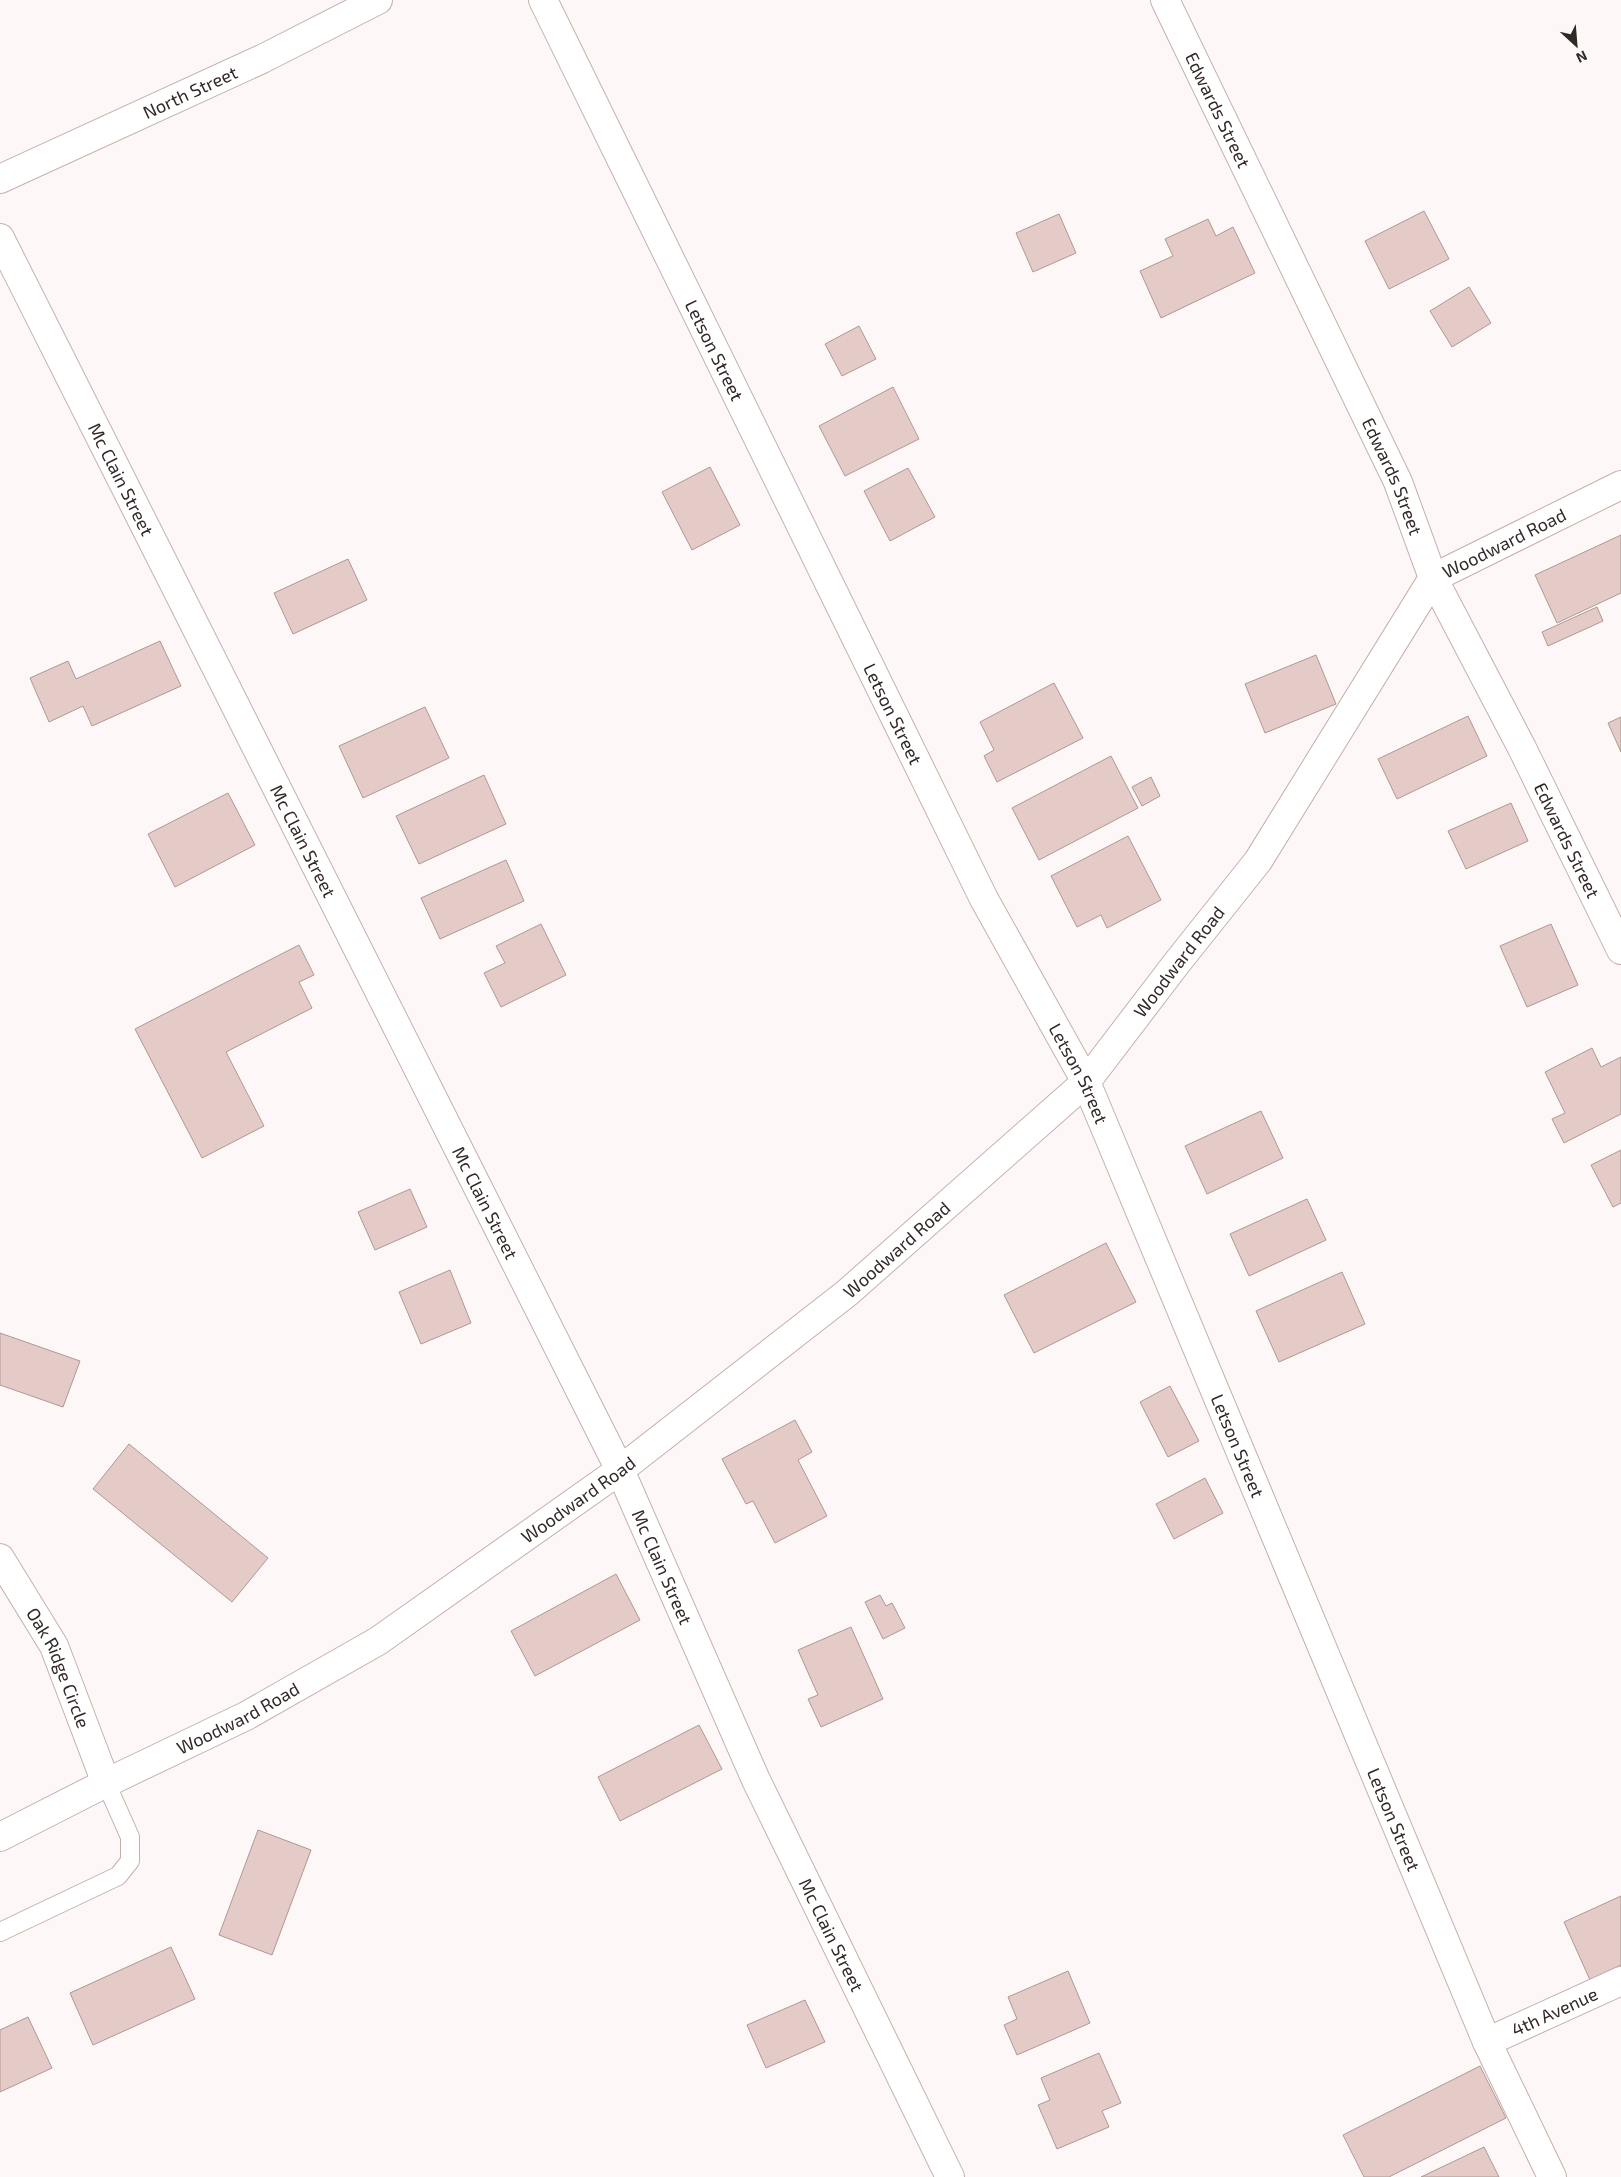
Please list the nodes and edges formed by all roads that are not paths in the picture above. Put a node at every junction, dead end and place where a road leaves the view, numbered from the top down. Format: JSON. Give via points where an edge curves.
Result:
{"nodes":[{"id":1,"x":378,"y":0,"type":"edge"},
{"id":2,"x":544,"y":0,"type":"edge"},
{"id":3,"x":1165,"y":0,"type":"edge"},
{"id":4,"x":0,"y":179,"type":"edge"},
{"id":5,"x":0,"y":238,"type":"edge"},
{"id":6,"x":1621,"y":485,"type":"edge"},
{"id":7,"x":1433,"y":578,"type":"junction"},
{"id":8,"x":1621,"y":950,"type":"edge"},
{"id":9,"x":1086,"y":1082,"type":"junction"},
{"id":10,"x":620,"y":1470,"type":"junction"},
{"id":11,"x":0,"y":1558,"type":"edge"},
{"id":12,"x":106,"y":1783,"type":"junction"},
{"id":13,"x":0,"y":1837,"type":"edge"},
{"id":14,"x":0,"y":1932,"type":"edge"},
{"id":15,"x":1621,"y":1981,"type":"edge"},
{"id":16,"x":1487,"y":2042,"type":"junction"},
{"id":17,"x":950,"y":2177,"type":"edge"},
{"id":18,"x":1552,"y":2177,"type":"edge"}],
"edges":[{"from":1,"to":4,"type":"street","name":"North Street","via":[[262,59]]},
{"from":2,"to":9,"type":"street","name":"Letson Street","via":[[984,899]]},
{"from":3,"to":7,"type":"street","name":"Edwards Street","via":[[1398,482]]},
{"from":5,"to":10,"type":"street","name":"Mc Clain Street"},
{"from":6,"to":7,"type":"street","name":"Woodward Road"},
{"from":7,"to":8,"type":"street","name":"Edwards Street","via":[[1522,748]]},
{"from":7,"to":9,"type":"street","name":"Woodward Road","via":[[1258,861]]},
{"from":9,"to":10,"type":"street","name":"Woodward Road","via":[[847,1293]]},
{"from":9,"to":16,"type":"street","name":"Letson Street"},
{"from":10,"to":12,"type":"street","name":"Woodward Road","via":[[378,1641],[246,1716]]},
{"from":10,"to":17,"type":"street","name":"Mc Clain Street","via":[[756,1780]]},
{"from":11,"to":12,"type":"street","name":"Oak Ridge Circle","via":[[54,1646]]},
{"from":12,"to":13,"type":"street","name":"Woodward Road"},
{"from":12,"to":14,"type":"lane","via":[[130,1837],[130,1861],[118,1876]]},
{"from":15,"to":16,"type":"street","name":"4th Avenue"},
{"from":16,"to":18,"type":"street","name":"Letson Street"}]}
